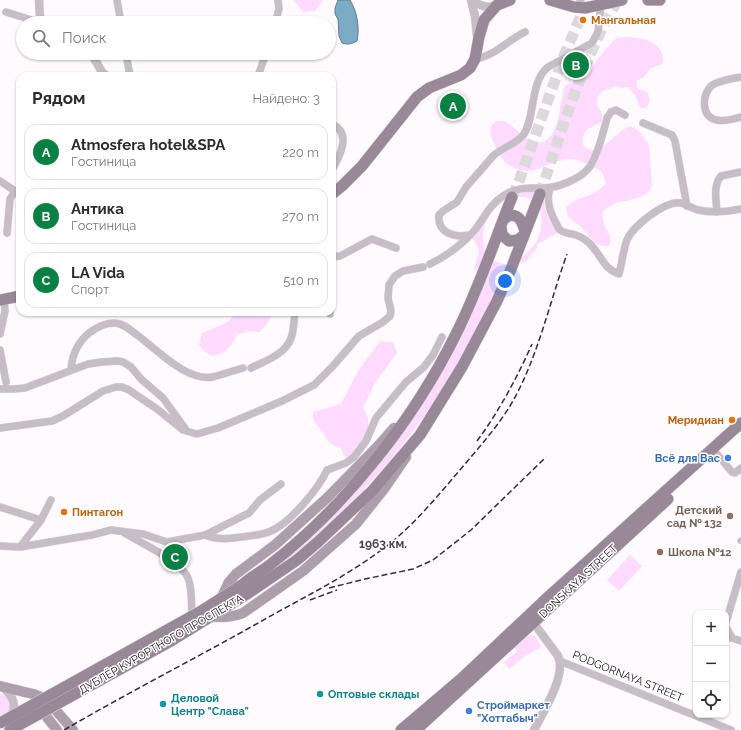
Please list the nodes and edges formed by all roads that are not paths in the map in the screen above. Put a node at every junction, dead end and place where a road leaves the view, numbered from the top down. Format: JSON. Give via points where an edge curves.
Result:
{"nodes":[{"id":1,"x":39,"y":0,"type":"edge"},
{"id":2,"x":117,"y":0,"type":"edge"},
{"id":3,"x":278,"y":0,"type":"edge"},
{"id":4,"x":472,"y":0,"type":"edge"},
{"id":5,"x":510,"y":0,"type":"edge"},
{"id":6,"x":550,"y":0,"type":"edge"},
{"id":7,"x":622,"y":0,"type":"edge"},
{"id":8,"x":648,"y":0,"type":"edge"},
{"id":9,"x":660,"y":0,"type":"edge"},
{"id":10,"x":580,"y":4,"type":"edge"},
{"id":11,"x":497,"y":5,"type":"junction"},
{"id":12,"x":601,"y":5,"type":"junction"},
{"id":13,"x":6,"y":12,"type":"dead end"},
{"id":14,"x":19,"y":16,"type":"edge"},
{"id":15,"x":41,"y":16,"type":"edge"},
{"id":16,"x":120,"y":16,"type":"edge"},
{"id":17,"x":277,"y":16,"type":"edge"},
{"id":18,"x":484,"y":20,"type":"junction"},
{"id":19,"x":525,"y":32,"type":"dead end"},
{"id":20,"x":478,"y":46,"type":"junction"},
{"id":21,"x":475,"y":59,"type":"junction"},
{"id":22,"x":95,"y":60,"type":"edge"},
{"id":23,"x":127,"y":60,"type":"edge"},
{"id":24,"x":264,"y":60,"type":"edge"},
{"id":25,"x":102,"y":72,"type":"edge"},
{"id":26,"x":129,"y":72,"type":"edge"},
{"id":27,"x":259,"y":72,"type":"edge"},
{"id":28,"x":741,"y":77,"type":"edge"},
{"id":29,"x":625,"y":115,"type":"dead end"},
{"id":30,"x":741,"y":117,"type":"edge"},
{"id":31,"x":643,"y":123,"type":"dead end"},
{"id":32,"x":336,"y":126,"type":"edge"},
{"id":33,"x":336,"y":161,"type":"edge"},
{"id":34,"x":741,"y":172,"type":"edge"},
{"id":35,"x":0,"y":182,"type":"edge"},
{"id":36,"x":550,"y":188,"type":"junction"},
{"id":37,"x":16,"y":190,"type":"edge"},
{"id":38,"x":336,"y":191,"type":"edge"},
{"id":39,"x":16,"y":193,"type":"edge"},
{"id":40,"x":540,"y":194,"type":"tunnel mouth"},
{"id":41,"x":512,"y":197,"type":"tunnel mouth"},
{"id":42,"x":687,"y":206,"type":"junction"},
{"id":43,"x":741,"y":209,"type":"edge"},
{"id":44,"x":717,"y":212,"type":"junction"},
{"id":45,"x":503,"y":222,"type":"junction"},
{"id":46,"x":525,"y":233,"type":"junction"},
{"id":47,"x":7,"y":234,"type":"dead end"},
{"id":48,"x":469,"y":235,"type":"junction"},
{"id":49,"x":396,"y":248,"type":"dead end"},
{"id":50,"x":336,"y":256,"type":"edge"},
{"id":51,"x":16,"y":297,"type":"edge"},
{"id":52,"x":2,"y":300,"type":"edge"},
{"id":53,"x":294,"y":316,"type":"edge"},
{"id":54,"x":0,"y":334,"type":"edge"},
{"id":55,"x":442,"y":337,"type":"dead end"},
{"id":56,"x":0,"y":350,"type":"edge"},
{"id":57,"x":243,"y":368,"type":"dead end"},
{"id":58,"x":251,"y":368,"type":"dead end"},
{"id":59,"x":71,"y":370,"type":"junction"},
{"id":60,"x":6,"y":382,"type":"dead end"},
{"id":61,"x":0,"y":389,"type":"edge"},
{"id":62,"x":420,"y":397,"type":"junction"},
{"id":63,"x":741,"y":423,"type":"edge"},
{"id":64,"x":0,"y":428,"type":"edge"},
{"id":65,"x":187,"y":431,"type":"junction"},
{"id":66,"x":741,"y":433,"type":"edge"},
{"id":67,"x":420,"y":435,"type":"junction"},
{"id":68,"x":717,"y":454,"type":"junction"},
{"id":69,"x":741,"y":468,"type":"edge"},
{"id":70,"x":281,"y":484,"type":"dead end"},
{"id":71,"x":51,"y":500,"type":"dead end"},
{"id":72,"x":0,"y":507,"type":"edge"},
{"id":73,"x":41,"y":520,"type":"junction"},
{"id":74,"x":119,"y":530,"type":"junction"},
{"id":75,"x":205,"y":535,"type":"junction"},
{"id":76,"x":0,"y":546,"type":"edge"},
{"id":77,"x":20,"y":547,"type":"junction"},
{"id":78,"x":741,"y":572,"type":"edge"},
{"id":79,"x":244,"y":589,"type":"junction"},
{"id":80,"x":729,"y":612,"type":"edge"},
{"id":81,"x":211,"y":614,"type":"junction"},
{"id":82,"x":533,"y":622,"type":"junction"},
{"id":83,"x":193,"y":625,"type":"junction"},
{"id":84,"x":729,"y":632,"type":"edge"},
{"id":85,"x":741,"y":641,"type":"edge"},
{"id":86,"x":560,"y":661,"type":"junction"},
{"id":87,"x":1,"y":686,"type":"edge"},
{"id":88,"x":20,"y":691,"type":"junction"},
{"id":89,"x":50,"y":702,"type":"junction"},
{"id":90,"x":39,"y":708,"type":"junction"},
{"id":91,"x":4,"y":727,"type":"edge"},
{"id":92,"x":57,"y":730,"type":"edge"},
{"id":93,"x":73,"y":730,"type":"edge"},
{"id":94,"x":401,"y":730,"type":"edge"},
{"id":95,"x":416,"y":730,"type":"edge"},
{"id":96,"x":534,"y":730,"type":"edge"},
{"id":97,"x":731,"y":730,"type":"edge"}],
"edges":[{"from":1,"to":15,"type":"street"},
{"from":2,"to":16,"type":"street"},
{"from":3,"to":17,"type":"street"},
{"from":4,"to":11,"type":"street","via":[[484,7]]},
{"from":4,"to":18,"type":"street"},
{"from":4,"to":20,"type":"street"},
{"from":5,"to":11,"type":"main road"},
{"from":6,"to":10,"type":"main road"},
{"from":7,"to":12,"type":"main road"},
{"from":8,"to":9,"type":"main road"},
{"from":10,"to":12,"type":"main road"},
{"from":11,"to":18,"type":"main road"},
{"from":12,"to":48,"type":"street","via":[[598,32],[592,43],[548,67],[542,73],[524,135],[498,151],[466,187],[457,202],[439,215],[439,222],[448,234],[460,237]]},
{"from":13,"to":14,"type":"street"},
{"from":18,"to":20,"type":"main road"},
{"from":19,"to":21,"type":"street","via":[[500,49],[483,58]]},
{"from":20,"to":21,"type":"main road"},
{"from":21,"to":38,"type":"main road","via":[[467,72],[429,88],[417,97],[362,166]]},
{"from":22,"to":25,"type":"street"},
{"from":23,"to":26,"type":"street"},
{"from":24,"to":27,"type":"street"},
{"from":28,"to":30,"type":"street","via":[[711,86],[704,102],[705,109],[714,119]]},
{"from":29,"to":36,"type":"street","via":[[616,110],[611,112],[588,170],[560,186]]},
{"from":31,"to":42,"type":"street","via":[[672,135]]},
{"from":32,"to":33,"type":"street","via":[[343,136]]},
{"from":34,"to":44,"type":"street","via":[[721,176],[717,180]]},
{"from":35,"to":37,"type":"street"},
{"from":36,"to":42,"type":"street","via":[[548,204],[559,229],[589,243],[606,266],[619,274],[627,241],[635,228],[665,206],[675,203]]},
{"from":36,"to":48,"type":"street","via":[[525,188],[504,195],[488,208]]},
{"from":39,"to":47,"type":"street","via":[[10,199]]},
{"from":40,"to":46,"type":"main road","name":"ДУБЛЁР КУРОРТНОГО ПРОСПЕКТА"},
{"from":41,"to":45,"type":"main road","name":"ДУБЛЁР КУРОРТНОГО ПРОСПЕКТА"},
{"from":42,"to":44,"type":"street"},
{"from":43,"to":44,"type":"street"},
{"from":45,"to":46,"type":"main road","via":[[510,215],[516,216],[522,222]]},
{"from":45,"to":46,"type":"main road","via":[[501,233],[506,240],[515,241]]},
{"from":45,"to":62,"type":"main road","name":"ДУБЛЁР КУРОРТНОГО ПРОСПЕКТА","via":[[489,261],[457,332]]},
{"from":46,"to":67,"type":"main road","name":"ДУБЛЁР КУРОРТНОГО ПРОСПЕКТА","via":[[484,327]]},
{"from":48,"to":65,"type":"street","via":[[451,252],[427,265],[403,271],[395,276],[389,285],[390,316],[359,336],[314,385],[218,428],[197,434]]},
{"from":49,"to":50,"type":"street","via":[[372,239]]},
{"from":51,"to":52,"type":"main road"},
{"from":52,"to":54,"type":"street","via":[[5,311]]},
{"from":53,"to":58,"type":"street","via":[[288,344],[278,354]]},
{"from":55,"to":75,"type":"street","via":[[424,367],[406,382],[376,418],[366,441],[354,457],[327,470],[310,497],[295,514],[275,529],[259,534],[220,540]]},
{"from":56,"to":60,"type":"street"},
{"from":57,"to":59,"type":"street","via":[[208,378],[198,377],[174,364],[124,326],[109,323],[97,327],[85,337],[73,353]]},
{"from":59,"to":61,"type":"street","via":[[25,388]]},
{"from":59,"to":65,"type":"street","via":[[102,362],[117,361],[128,364],[163,398]]},
{"from":62,"to":79,"type":"main road","name":"ДУБЛЁР КУРОРТНОГО ПРОСПЕКТА","via":[[349,491]]},
{"from":62,"to":81,"type":"main road","via":[[379,445],[327,498],[275,545],[236,574]]},
{"from":63,"to":94,"type":"main road","via":[[461,679]]},
{"from":64,"to":65,"type":"street","via":[[52,421],[103,391],[122,387],[157,409],[179,428]]},
{"from":66,"to":68,"type":"main road","name":"DONSKAYA STREET"},
{"from":67,"to":79,"type":"main road","name":"ДУБЛЁР КУРОРТНОГО ПРОСПЕКТА","via":[[372,491],[297,560]]},
{"from":67,"to":81,"type":"main road","via":[[402,464],[356,524],[303,571],[243,613],[227,618]]},
{"from":68,"to":69,"type":"street","via":[[732,472],[735,473]]},
{"from":68,"to":82,"type":"main road","name":"DONSKAYA STREET"},
{"from":70,"to":75,"type":"street","via":[[260,500],[249,513]]},
{"from":71,"to":73,"type":"street"},
{"from":72,"to":73,"type":"street"},
{"from":73,"to":77,"type":"street"},
{"from":74,"to":75,"type":"street","via":[[168,542]]},
{"from":74,"to":77,"type":"street"},
{"from":74,"to":83,"type":"street","via":[[186,572],[190,583]]},
{"from":76,"to":77,"type":"street"},
{"from":78,"to":80,"type":"street"},
{"from":79,"to":91,"type":"main road","name":"ДУБЛЁР КУРОРТНОГО ПРОСПЕКТА","bridge":true,"via":[[171,641]]},
{"from":81,"to":83,"type":"main road"},
{"from":82,"to":86,"type":"street","name":"PODGORNAYA STREET"},
{"from":82,"to":95,"type":"main road","name":"DONSKAYA STREET"},
{"from":83,"to":89,"type":"main road"},
{"from":84,"to":85,"type":"street","via":[[732,638]]},
{"from":86,"to":96,"type":"street","via":[[556,685]]},
{"from":86,"to":97,"type":"street","name":"PODGORNAYA STREET"},
{"from":87,"to":88,"type":"main road"},
{"from":87,"to":91,"type":"street","via":[[10,693],[14,702],[12,716]]},
{"from":88,"to":89,"type":"main road"},
{"from":88,"to":90,"type":"main road"},
{"from":89,"to":90,"type":"main road"},
{"from":89,"to":93,"type":"main road"},
{"from":90,"to":91,"type":"street"},
{"from":90,"to":92,"type":"main road"}]}
